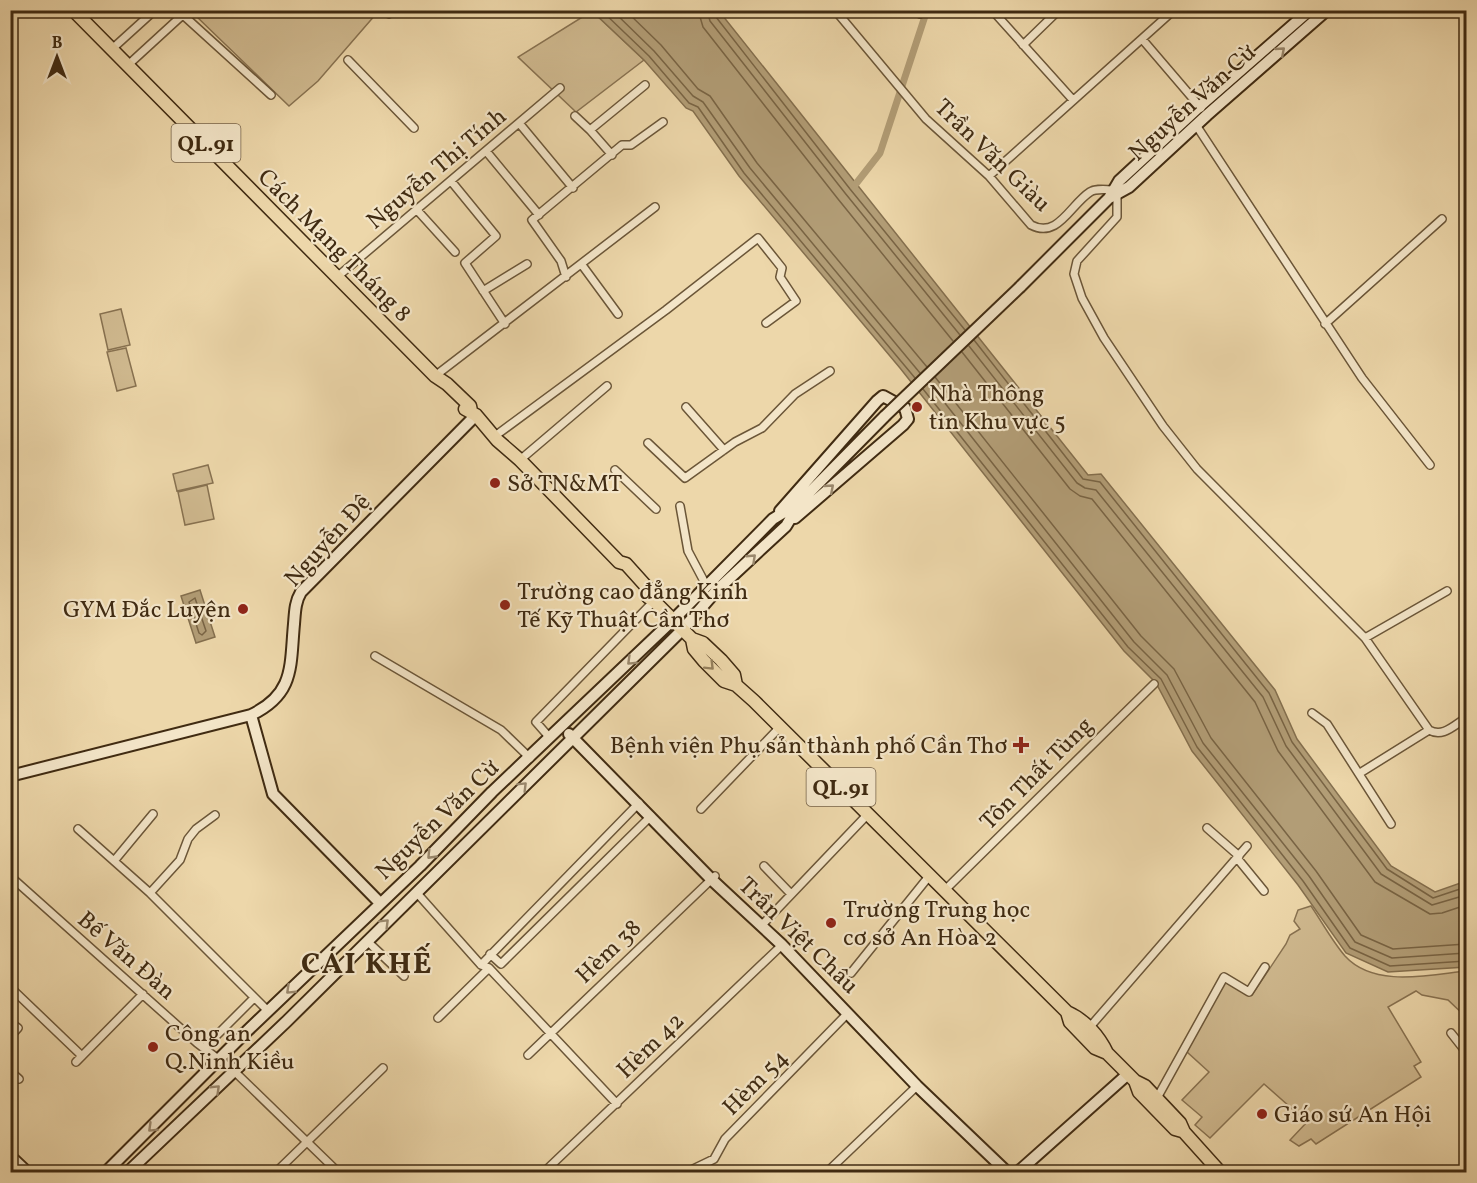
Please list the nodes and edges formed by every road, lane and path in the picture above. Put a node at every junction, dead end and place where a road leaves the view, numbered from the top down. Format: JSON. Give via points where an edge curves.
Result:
{"nodes":[{"id":1,"x":73,"y":10,"type":"edge"},
{"id":2,"x":155,"y":10,"type":"edge"},
{"id":3,"x":835,"y":10,"type":"edge"},
{"id":4,"x":992,"y":10,"type":"edge"},
{"id":5,"x":1059,"y":10,"type":"edge"},
{"id":6,"x":1174,"y":10,"type":"edge"},
{"id":7,"x":1310,"y":10,"type":"edge"},
{"id":8,"x":1328,"y":10,"type":"edge"},
{"id":9,"x":185,"y":13,"type":"edge"},
{"id":10,"x":1142,"y":39,"type":"junction"},
{"id":11,"x":1023,"y":45,"type":"junction"},
{"id":12,"x":112,"y":49,"type":"junction"},
{"id":13,"x":348,"y":60,"type":"dead end"},
{"id":14,"x":128,"y":65,"type":"junction"},
{"id":15,"x":645,"y":85,"type":"dead end"},
{"id":16,"x":560,"y":88,"type":"dead end"},
{"id":17,"x":272,"y":95,"type":"dead end"},
{"id":18,"x":1073,"y":100,"type":"junction"},
{"id":19,"x":1203,"y":110,"type":"junction"},
{"id":20,"x":575,"y":116,"type":"dead end"},
{"id":21,"x":663,"y":122,"type":"dead end"},
{"id":22,"x":519,"y":123,"type":"junction"},
{"id":23,"x":1196,"y":125,"type":"junction"},
{"id":24,"x":414,"y":128,"type":"dead end"},
{"id":25,"x":590,"y":130,"type":"junction"},
{"id":26,"x":486,"y":151,"type":"junction"},
{"id":27,"x":612,"y":155,"type":"junction"},
{"id":28,"x":989,"y":176,"type":"junction"},
{"id":29,"x":451,"y":181,"type":"junction"},
{"id":30,"x":573,"y":188,"type":"junction"},
{"id":31,"x":1113,"y":194,"type":"junction"},
{"id":32,"x":655,"y":207,"type":"dead end"},
{"id":33,"x":417,"y":210,"type":"junction"},
{"id":34,"x":538,"y":215,"type":"junction"},
{"id":35,"x":1443,"y":219,"type":"dead end"},
{"id":36,"x":455,"y":252,"type":"dead end"},
{"id":37,"x":527,"y":264,"type":"dead end"},
{"id":38,"x":582,"y":265,"type":"junction"},
{"id":39,"x":337,"y":277,"type":"junction"},
{"id":40,"x":566,"y":277,"type":"junction"},
{"id":41,"x":483,"y":291,"type":"junction"},
{"id":42,"x":618,"y":314,"type":"dead end"},
{"id":43,"x":766,"y":323,"type":"dead end"},
{"id":44,"x":505,"y":324,"type":"junction"},
{"id":45,"x":1325,"y":324,"type":"junction"},
{"id":46,"x":830,"y":371,"type":"dead end"},
{"id":47,"x":438,"y":379,"type":"junction"},
{"id":48,"x":608,"y":386,"type":"dead end"},
{"id":49,"x":686,"y":407,"type":"dead end"},
{"id":50,"x":474,"y":413,"type":"junction"},
{"id":51,"x":496,"y":436,"type":"junction"},
{"id":52,"x":648,"y":443,"type":"dead end"},
{"id":53,"x":724,"y":450,"type":"junction"},
{"id":54,"x":517,"y":458,"type":"junction"},
{"id":55,"x":1430,"y":465,"type":"dead end"},
{"id":56,"x":615,"y":470,"type":"dead end"},
{"id":57,"x":801,"y":501,"type":"junction"},
{"id":58,"x":680,"y":506,"type":"dead end"},
{"id":59,"x":656,"y":509,"type":"dead end"},
{"id":60,"x":773,"y":519,"type":"junction"},
{"id":61,"x":786,"y":526,"type":"junction"},
{"id":62,"x":706,"y":585,"type":"junction"},
{"id":63,"x":1447,"y":591,"type":"dead end"},
{"id":64,"x":654,"y":601,"type":"junction"},
{"id":65,"x":673,"y":620,"type":"junction"},
{"id":66,"x":682,"y":630,"type":"junction"},
{"id":67,"x":1365,"y":638,"type":"junction"},
{"id":68,"x":375,"y":656,"type":"dead end"},
{"id":69,"x":1154,"y":684,"type":"dead end"},
{"id":70,"x":1312,"y":713,"type":"dead end"},
{"id":71,"x":251,"y":715,"type":"junction"},
{"id":72,"x":1467,"y":718,"type":"edge"},
{"id":73,"x":562,"y":727,"type":"junction"},
{"id":74,"x":780,"y":727,"type":"junction"},
{"id":75,"x":1429,"y":730,"type":"junction"},
{"id":76,"x":572,"y":737,"type":"junction"},
{"id":77,"x":550,"y":738,"type":"junction"},
{"id":78,"x":530,"y":758,"type":"junction"},
{"id":79,"x":1360,"y":773,"type":"junction"},
{"id":80,"x":10,"y":776,"type":"edge"},
{"id":81,"x":639,"y":803,"type":"junction"},
{"id":82,"x":701,"y":809,"type":"dead end"},
{"id":83,"x":153,"y":814,"type":"dead end"},
{"id":84,"x":868,"y":814,"type":"junction"},
{"id":85,"x":215,"y":815,"type":"dead end"},
{"id":86,"x":651,"y":816,"type":"junction"},
{"id":87,"x":1391,"y":824,"type":"dead end"},
{"id":88,"x":1207,"y":828,"type":"dead end"},
{"id":89,"x":78,"y":829,"type":"dead end"},
{"id":90,"x":1247,"y":846,"type":"dead end"},
{"id":91,"x":1238,"y":857,"type":"junction"},
{"id":92,"x":114,"y":861,"type":"junction"},
{"id":93,"x":764,"y":866,"type":"dead end"},
{"id":94,"x":930,"y":875,"type":"junction"},
{"id":95,"x":713,"y":878,"type":"junction"},
{"id":96,"x":12,"y":881,"type":"edge"},
{"id":97,"x":945,"y":889,"type":"junction"},
{"id":98,"x":1264,"y":891,"type":"dead end"},
{"id":99,"x":416,"y":892,"type":"junction"},
{"id":100,"x":150,"y":893,"type":"junction"},
{"id":101,"x":791,"y":894,"type":"junction"},
{"id":102,"x":380,"y":903,"type":"junction"},
{"id":103,"x":761,"y":926,"type":"junction"},
{"id":104,"x":367,"y":941,"type":"junction"},
{"id":105,"x":782,"y":945,"type":"junction"},
{"id":106,"x":490,"y":954,"type":"junction"},
{"id":107,"x":481,"y":965,"type":"junction"},
{"id":108,"x":1265,"y":967,"type":"dead end"},
{"id":109,"x":489,"y":968,"type":"junction"},
{"id":110,"x":851,"y":973,"type":"dead end"},
{"id":111,"x":404,"y":976,"type":"dead end"},
{"id":112,"x":10,"y":987,"type":"edge"},
{"id":113,"x":143,"y":994,"type":"junction"},
{"id":114,"x":254,"y":998,"type":"junction"},
{"id":115,"x":268,"y":1011,"type":"junction"},
{"id":116,"x":1067,"y":1012,"type":"junction"},
{"id":117,"x":848,"y":1013,"type":"junction"},
{"id":118,"x":438,"y":1018,"type":"dead end"},
{"id":119,"x":10,"y":1022,"type":"edge"},
{"id":120,"x":1089,"y":1028,"type":"junction"},
{"id":121,"x":551,"y":1033,"type":"junction"},
{"id":122,"x":1451,"y":1033,"type":"dead end"},
{"id":123,"x":10,"y":1037,"type":"edge"},
{"id":124,"x":204,"y":1048,"type":"junction"},
{"id":125,"x":1467,"y":1052,"type":"edge"},
{"id":126,"x":1107,"y":1053,"type":"junction"},
{"id":127,"x":528,"y":1055,"type":"dead end"},
{"id":128,"x":82,"y":1056,"type":"junction"},
{"id":129,"x":220,"y":1061,"type":"junction"},
{"id":130,"x":76,"y":1062,"type":"dead end"},
{"id":131,"x":383,"y":1068,"type":"dead end"},
{"id":132,"x":10,"y":1071,"type":"edge"},
{"id":133,"x":234,"y":1071,"type":"junction"},
{"id":134,"x":1132,"y":1078,"type":"junction"},
{"id":135,"x":19,"y":1079,"type":"dead end"},
{"id":136,"x":918,"y":1086,"type":"junction"},
{"id":137,"x":1157,"y":1098,"type":"junction"},
{"id":138,"x":617,"y":1104,"type":"junction"},
{"id":139,"x":1184,"y":1132,"type":"junction"},
{"id":140,"x":307,"y":1142,"type":"junction"},
{"id":141,"x":1206,"y":1154,"type":"junction"},
{"id":142,"x":10,"y":1156,"type":"edge"},
{"id":143,"x":27,"y":1173,"type":"edge"},
{"id":144,"x":106,"y":1173,"type":"edge"},
{"id":145,"x":128,"y":1173,"type":"edge"},
{"id":146,"x":276,"y":1173,"type":"edge"},
{"id":147,"x":338,"y":1173,"type":"edge"},
{"id":148,"x":544,"y":1173,"type":"edge"},
{"id":149,"x":687,"y":1173,"type":"edge"},
{"id":150,"x":827,"y":1173,"type":"edge"},
{"id":151,"x":1007,"y":1173,"type":"edge"},
{"id":152,"x":1018,"y":1173,"type":"edge"},
{"id":153,"x":1220,"y":1173,"type":"edge"},
{"id":154,"x":1230,"y":1173,"type":"edge"}],
"edges":[{"from":1,"to":12,"type":"highway","name":"Cách Mạng Tháng 8","number":"QL.91"},
{"from":2,"to":12,"type":"street"},
{"from":3,"to":28,"type":"street","name":"Trần Văn Giàu","via":[[926,119]]},
{"from":4,"to":11,"type":"street"},
{"from":5,"to":11,"type":"street"},
{"from":6,"to":10,"type":"street"},
{"from":7,"to":19,"type":"main road","name":"Nguyễn Văn Cừ"},
{"from":19,"to":8,"type":"main road","name":"Nguyễn Văn Cừ","one_way":true},
{"from":9,"to":14,"type":"street"},
{"from":9,"to":17,"type":"street"},
{"from":10,"to":18,"type":"street"},
{"from":10,"to":19,"type":"street"},
{"from":11,"to":18,"type":"street"},
{"from":12,"to":14,"type":"highway","name":"Cách Mạng Tháng 8","number":"QL.91"},
{"from":13,"to":24,"type":"street"},
{"from":14,"to":39,"type":"highway","name":"Cách Mạng Tháng 8","number":"QL.91"},
{"from":15,"to":25,"type":"street"},
{"from":16,"to":22,"type":"street","name":"Nguyễn Thị Tính"},
{"from":18,"to":28,"type":"street"},
{"from":19,"to":23,"type":"main road","name":"Nguyễn Văn Cừ"},
{"from":19,"to":31,"type":"main road","name":"Nguyễn Văn Cừ","via":[[1119,181]]},
{"from":20,"to":25,"type":"street"},
{"from":21,"to":27,"type":"street"},
{"from":22,"to":26,"type":"street","name":"Nguyễn Thị Tính"},
{"from":22,"to":30,"type":"street"},
{"from":23,"to":31,"type":"main road","name":"Nguyễn Văn Cừ","via":[[1129,188]]},
{"from":23,"to":45,"type":"street"},
{"from":25,"to":27,"type":"street"},
{"from":26,"to":29,"type":"street","name":"Nguyễn Thị Tính"},
{"from":26,"to":34,"type":"street"},
{"from":27,"to":30,"type":"street"},
{"from":28,"to":31,"type":"street","name":"Trần Văn Giàu","via":[[1038,229],[1058,224],[1093,190]]},
{"from":29,"to":33,"type":"street","name":"Nguyễn Thị Tính"},
{"from":29,"to":41,"type":"street","via":[[496,236],[465,263]]},
{"from":30,"to":34,"type":"street"},
{"from":31,"to":57,"type":"main road","name":"Nguyễn Văn Cừ","bridge":true},
{"from":31,"to":67,"type":"street","via":[[1117,217],[1077,261],[1074,274],[1104,338],[1197,469]]},
{"from":32,"to":38,"type":"street"},
{"from":33,"to":36,"type":"street"},
{"from":33,"to":39,"type":"street","name":"Nguyễn Thị Tính"},
{"from":34,"to":40,"type":"street","via":[[532,220],[561,261]]},
{"from":35,"to":45,"type":"street"},
{"from":37,"to":41,"type":"street"},
{"from":38,"to":40,"type":"street"},
{"from":38,"to":42,"type":"street"},
{"from":39,"to":47,"type":"highway","name":"Cách Mạng Tháng 8","number":"QL.91"},
{"from":40,"to":44,"type":"street"},
{"from":41,"to":44,"type":"street"},
{"from":43,"to":51,"type":"street","via":[[796,301],[780,277],[782,268],[758,238]]},
{"from":44,"to":47,"type":"street"},
{"from":45,"to":55,"type":"street"},
{"from":46,"to":53,"type":"street","via":[[795,394],[762,428]]},
{"from":47,"to":50,"type":"highway","name":"Cách Mạng Tháng 8","number":"QL.91","via":[[450,395]]},
{"from":48,"to":54,"type":"street"},
{"from":49,"to":53,"type":"street"},
{"from":50,"to":51,"type":"highway","name":"Cách Mạng Tháng 8","number":"QL.91"},
{"from":50,"to":71,"type":"main road","name":"Nguyễn Đệ","via":[[301,592],[286,687],[274,702]]},
{"from":51,"to":54,"type":"highway","name":"Cách Mạng Tháng 8","number":"QL.91"},
{"from":52,"to":53,"type":"street","via":[[682,478]]},
{"from":54,"to":64,"type":"highway","name":"Cách Mạng Tháng 8","number":"QL.91"},
{"from":56,"to":59,"type":"street"},
{"from":57,"to":60,"type":"main road","name":"Nguyễn Văn Cừ"},
{"from":57,"to":61,"type":"main road","name":"Nguyễn Văn Cừ"},
{"from":58,"to":62,"type":"street","via":[[688,551]]},
{"from":61,"to":60,"type":"main road","one_way":true,"via":[[903,425],[908,419],[905,408],[883,396],[877,400]]},
{"from":60,"to":62,"type":"main road","name":"Nguyễn Văn Cừ"},
{"from":66,"to":61,"type":"main road","name":"Nguyễn Văn Cừ","one_way":true,"via":[[716,591]]},
{"from":62,"to":65,"type":"main road","name":"Nguyễn Văn Cừ"},
{"from":63,"to":67,"type":"street"},
{"from":64,"to":65,"type":"highway","name":"Cách Mạng Tháng 8","number":"QL.91"},
{"from":64,"to":77,"type":"street","via":[[536,722]]},
{"from":65,"to":66,"type":"highway","name":"Cách Mạng Tháng 8","number":"QL.91"},
{"from":65,"to":73,"type":"main road","name":"Nguyễn Văn Cừ","one_way":true},
{"from":66,"to":74,"type":"highway","name":"Cách Mạng Tháng 8","number":"QL.91","via":[[724,681],[736,685]]},
{"from":66,"to":76,"type":"main road","name":"Nguyễn Văn Cừ"},
{"from":67,"to":75,"type":"street"},
{"from":68,"to":78,"type":"street","via":[[501,730]]},
{"from":69,"to":97,"type":"street","name":"Tôn Thất Tùng"},
{"from":70,"to":79,"type":"street","via":[[1327,724]]},
{"from":71,"to":80,"type":"main road","name":"Nguyễn Đệ"},
{"from":71,"to":102,"type":"main road","via":[[273,794]]},
{"from":72,"to":75,"type":"street","via":[[1444,732]]},
{"from":73,"to":76,"type":"main road","name":"Trần Việt Châu"},
{"from":73,"to":77,"type":"main road","name":"Nguyễn Văn Cừ"},
{"from":74,"to":82,"type":"street"},
{"from":74,"to":84,"type":"highway","name":"Cách Mạng Tháng 8","number":"QL.91"},
{"from":75,"to":79,"type":"street"},
{"from":76,"to":81,"type":"main road","name":"Trần Việt Châu"},
{"from":99,"to":76,"type":"main road","name":"Nguyễn Văn Cừ","one_way":true},
{"from":77,"to":78,"type":"main road","name":"Nguyễn Văn Cừ"},
{"from":78,"to":102,"type":"main road","name":"Nguyễn Văn Cừ","one_way":true},
{"from":79,"to":87,"type":"street"},
{"from":81,"to":86,"type":"main road","name":"Trần Việt Châu"},
{"from":81,"to":106,"type":"street"},
{"from":83,"to":92,"type":"street"},
{"from":84,"to":94,"type":"highway","name":"Cách Mạng Tháng 8","number":"QL.91"},
{"from":84,"to":101,"type":"street"},
{"from":85,"to":100,"type":"street","via":[[188,839],[180,860]]},
{"from":86,"to":95,"type":"main road","name":"Trần Việt Châu"},
{"from":86,"to":106,"type":"street","via":[[501,964]]},
{"from":88,"to":91,"type":"street"},
{"from":89,"to":92,"type":"street"},
{"from":90,"to":91,"type":"street"},
{"from":91,"to":98,"type":"street"},
{"from":91,"to":120,"type":"street"},
{"from":92,"to":100,"type":"street"},
{"from":93,"to":101,"type":"street"},
{"from":94,"to":97,"type":"highway","name":"Cách Mạng Tháng 8","number":"QL.91"},
{"from":94,"to":110,"type":"street"},
{"from":95,"to":103,"type":"main road","name":"Trần Việt Châu"},
{"from":95,"to":121,"type":"street","name":"Hèm 38"},
{"from":96,"to":113,"type":"street","name":"Bế Văn Đàn"},
{"from":97,"to":116,"type":"highway","name":"Cách Mạng Tháng 8","number":"QL.91"},
{"from":104,"to":99,"type":"main road","name":"Nguyễn Văn Cừ","one_way":true},
{"from":99,"to":107,"type":"street"},
{"from":100,"to":114,"type":"street"},
{"from":101,"to":103,"type":"street"},
{"from":102,"to":115,"type":"main road","name":"Nguyễn Văn Cừ","one_way":true},
{"from":103,"to":105,"type":"main road","name":"Trần Việt Châu"},
{"from":104,"to":111,"type":"street"},
{"from":104,"to":133,"type":"main road","name":"Nguyễn Văn Cừ"},
{"from":105,"to":117,"type":"main road","name":"Trần Việt Châu"},
{"from":105,"to":138,"type":"street","name":"Hèm 42"},
{"from":106,"to":107,"type":"street"},
{"from":107,"to":109,"type":"street"},
{"from":108,"to":137,"type":"street","via":[[1249,992],[1224,977]]},
{"from":109,"to":118,"type":"street"},
{"from":109,"to":121,"type":"street"},
{"from":112,"to":128,"type":"street"},
{"from":113,"to":124,"type":"street","name":"Bế Văn Đàn"},
{"from":113,"to":128,"type":"street"},
{"from":114,"to":115,"type":"street"},
{"from":114,"to":124,"type":"street"},
{"from":115,"to":129,"type":"main road","name":"Nguyễn Văn Cừ"},
{"from":116,"to":120,"type":"highway","name":"Cách Mạng Tháng 8","number":"QL.91"},
{"from":116,"to":126,"type":"highway","name":"Cách Mạng Tháng 8","number":"QL.91","via":[[1070,1022],[1086,1039]]},
{"from":117,"to":136,"type":"main road","name":"Trần Việt Châu"},
{"from":117,"to":149,"type":"street","name":"Hèm 54","via":[[725,1139],[714,1159]]},
{"from":119,"to":123,"type":"street","via":[[18,1028]]},
{"from":120,"to":126,"type":"highway","name":"Cách Mạng Tháng 8","number":"QL.91"},
{"from":121,"to":127,"type":"street","name":"Hèm 38"},
{"from":121,"to":138,"type":"street"},
{"from":122,"to":125,"type":"street"},
{"from":124,"to":129,"type":"street","name":"Bế Văn Đàn"},
{"from":126,"to":134,"type":"highway","name":"Cách Mạng Tháng 8","number":"QL.91"},
{"from":128,"to":130,"type":"street"},
{"from":129,"to":133,"type":"street","name":"Bế Văn Đàn"},
{"from":129,"to":144,"type":"main road","name":"Nguyễn Văn Cừ","one_way":true},
{"from":131,"to":140,"type":"street"},
{"from":132,"to":135,"type":"street"},
{"from":133,"to":140,"type":"street","name":"Bế Văn Đàn"},
{"from":145,"to":133,"type":"main road","name":"Nguyễn Văn Cừ","one_way":true},
{"from":134,"to":137,"type":"highway","name":"Cách Mạng Tháng 8","number":"QL.91"},
{"from":134,"to":139,"type":"highway","name":"Cách Mạng Tháng 8","number":"QL.91","via":[[1138,1092],[1175,1129]]},
{"from":134,"to":152,"type":"main road"},
{"from":136,"to":150,"type":"street"},
{"from":136,"to":151,"type":"main road","name":"Trần Việt Châu"},
{"from":137,"to":139,"type":"highway","name":"Cách Mạng Tháng 8","number":"QL.91"},
{"from":138,"to":148,"type":"street","name":"Hèm 42"},
{"from":139,"to":141,"type":"highway","name":"Cách Mạng Tháng 8","number":"QL.91"},
{"from":140,"to":146,"type":"street"},
{"from":140,"to":147,"type":"street","name":"Bế Văn Đàn"},
{"from":141,"to":153,"type":"highway","name":"Cách Mạng Tháng 8","number":"QL.91"},
{"from":141,"to":154,"type":"highway","name":"Cách Mạng Tháng 8","number":"QL.91","via":[[1214,1156]]},
{"from":142,"to":143,"type":"main road"}]}
